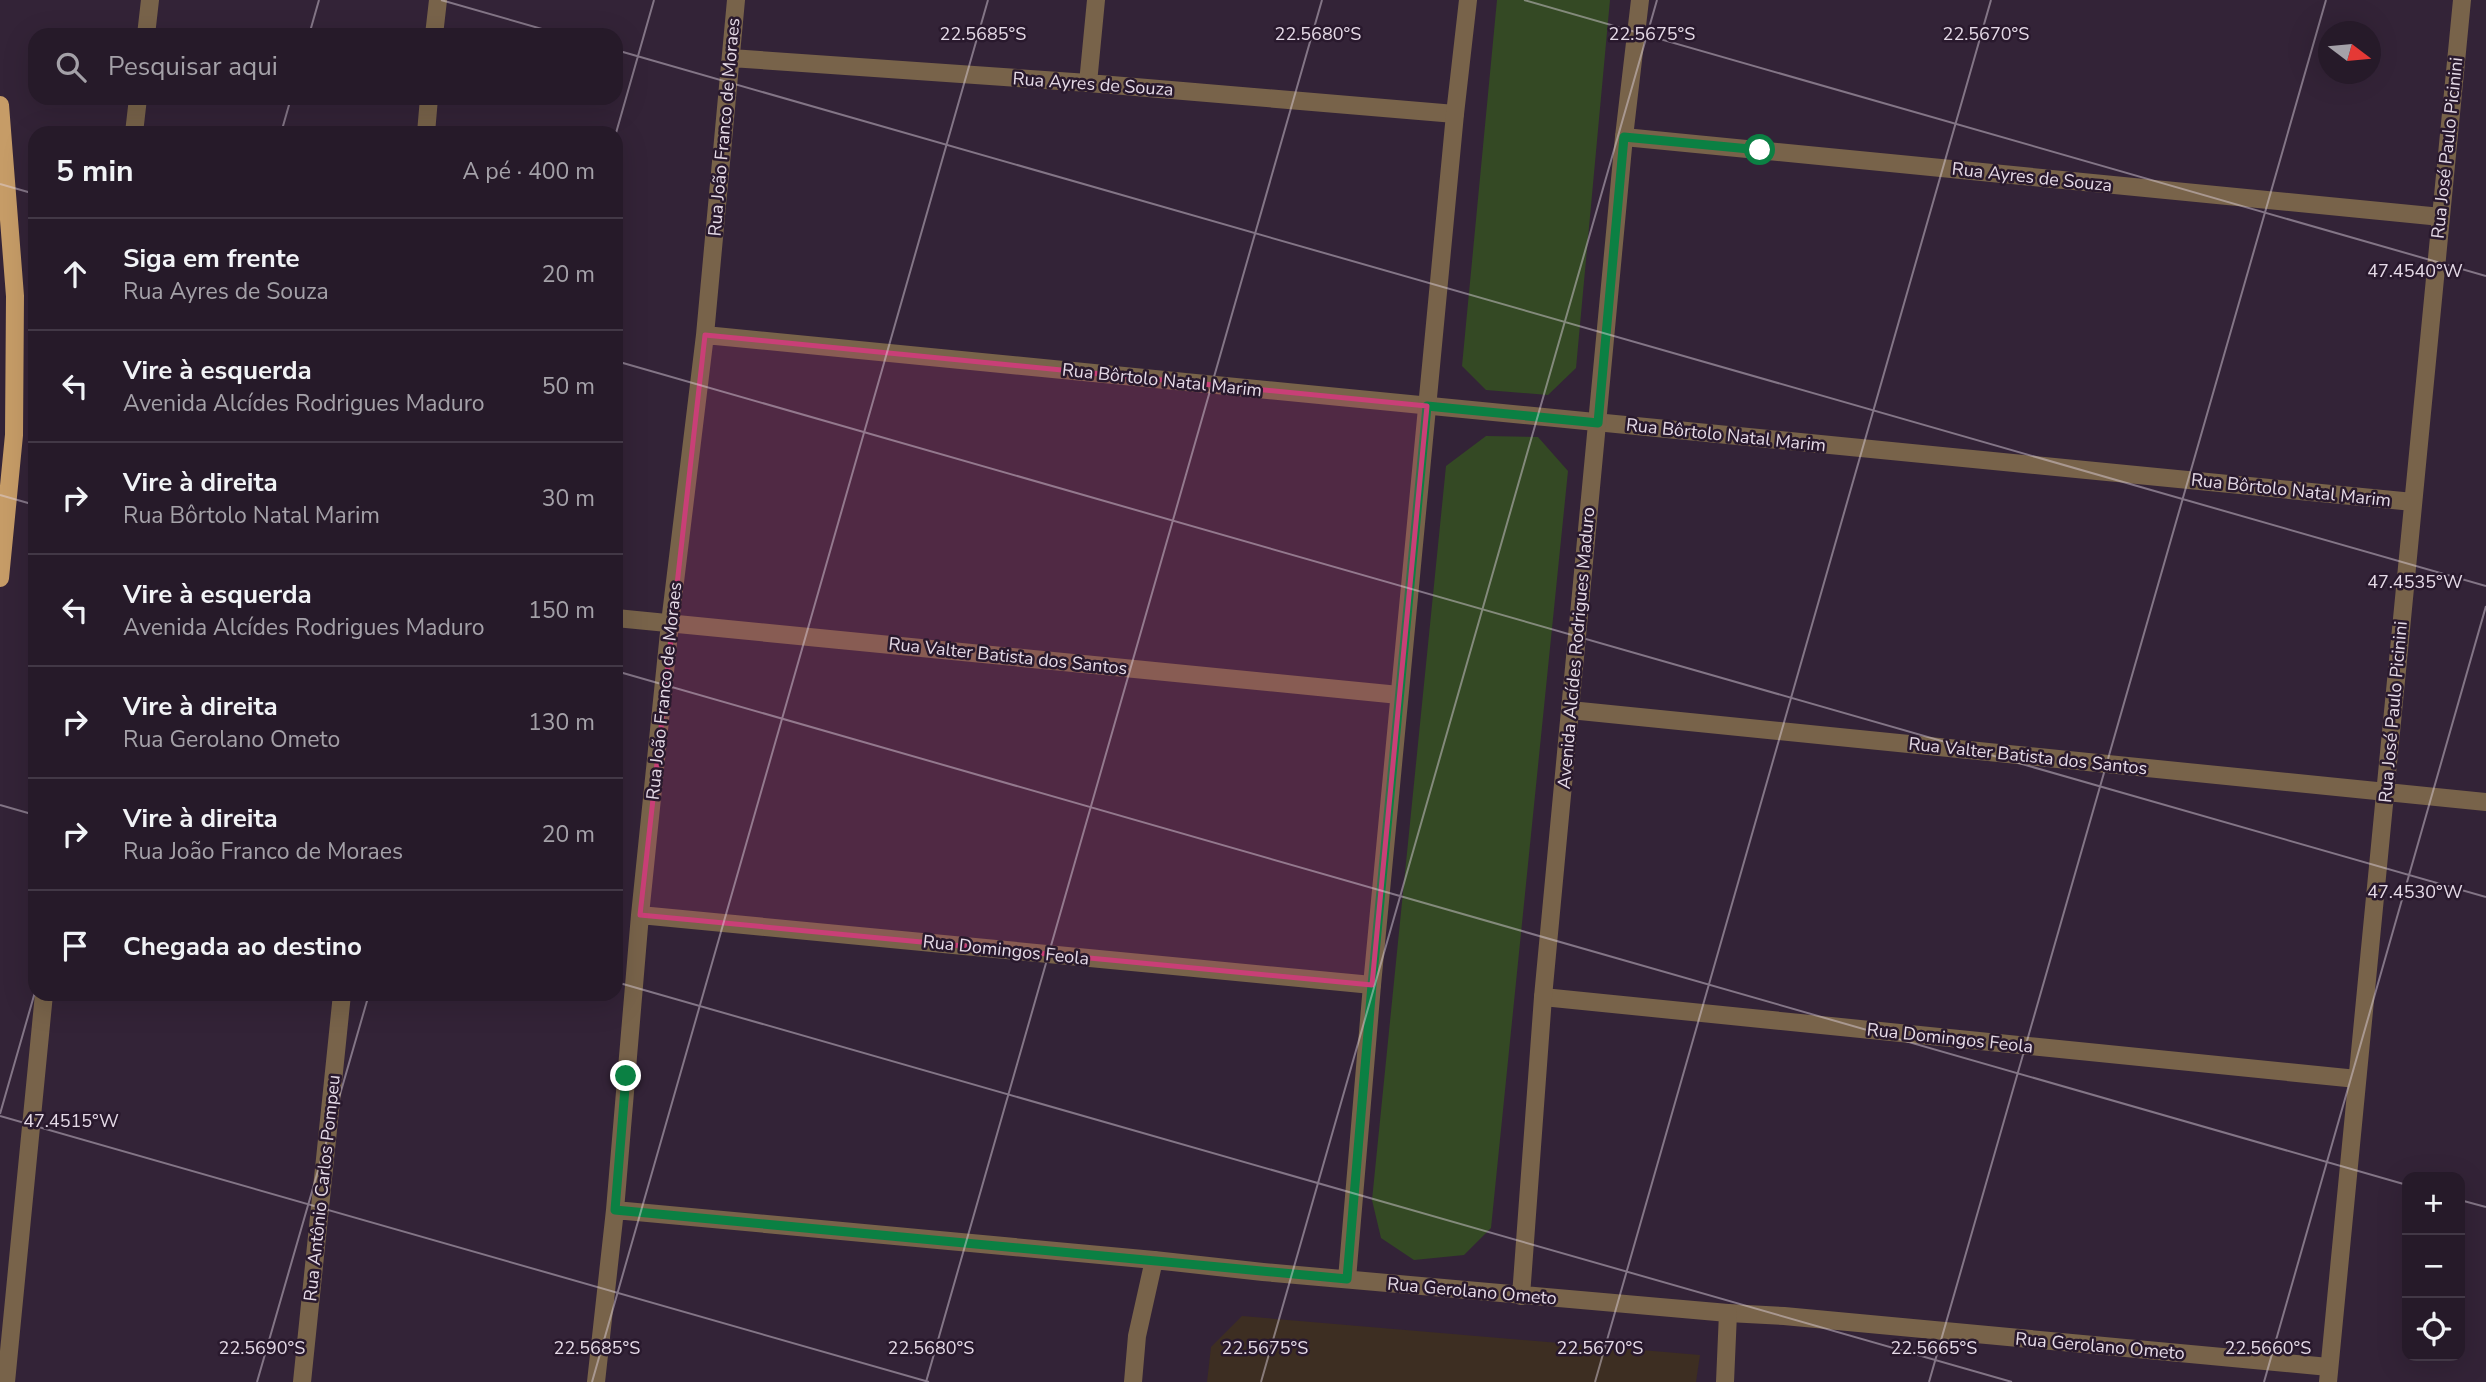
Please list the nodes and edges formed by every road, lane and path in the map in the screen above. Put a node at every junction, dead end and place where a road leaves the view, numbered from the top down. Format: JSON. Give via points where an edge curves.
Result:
{"nodes":[{"id":1,"x":150,"y":0,"type":"edge"},
{"id":2,"x":438,"y":0,"type":"edge"},
{"id":3,"x":736,"y":0,"type":"edge"},
{"id":4,"x":1096,"y":0,"type":"edge"},
{"id":5,"x":1468,"y":0,"type":"edge"},
{"id":6,"x":1640,"y":0,"type":"edge"},
{"id":7,"x":2462,"y":0,"type":"edge"},
{"id":8,"x":147,"y":28,"type":"edge"},
{"id":9,"x":436,"y":28,"type":"edge"},
{"id":10,"x":731,"y":58,"type":"junction"},
{"id":11,"x":1088,"y":83,"type":"junction"},
{"id":12,"x":0,"y":105,"type":"edge"},
{"id":13,"x":137,"y":105,"type":"edge"},
{"id":14,"x":428,"y":105,"type":"edge"},
{"id":15,"x":1455,"y":114,"type":"junction"},
{"id":16,"x":135,"y":126,"type":"edge"},
{"id":17,"x":426,"y":126,"type":"edge"},
{"id":18,"x":1624,"y":137,"type":"junction"},
{"id":19,"x":2441,"y":217,"type":"junction"},
{"id":20,"x":705,"y":335,"type":"junction"},
{"id":21,"x":1427,"y":406,"type":"junction"},
{"id":22,"x":0,"y":409,"type":"edge"},
{"id":23,"x":1598,"y":423,"type":"junction"},
{"id":24,"x":14,"y":435,"type":"junction"},
{"id":25,"x":2413,"y":502,"type":"junction"},
{"id":26,"x":0,"y":578,"type":"edge"},
{"id":27,"x":623,"y":619,"type":"edge"},
{"id":28,"x":670,"y":623,"type":"junction"},
{"id":29,"x":1399,"y":695,"type":"junction"},
{"id":30,"x":1570,"y":710,"type":"junction"},
{"id":31,"x":2385,"y":792,"type":"junction"},
{"id":32,"x":2486,"y":802,"type":"edge"},
{"id":33,"x":640,"y":915,"type":"junction"},
{"id":34,"x":1372,"y":985,"type":"junction"},
{"id":35,"x":1543,"y":997,"type":"junction"},
{"id":36,"x":43,"y":1001,"type":"edge"},
{"id":37,"x":341,"y":1001,"type":"edge"},
{"id":38,"x":2357,"y":1079,"type":"junction"},
{"id":39,"x":615,"y":1210,"type":"junction"},
{"id":40,"x":1154,"y":1260,"type":"junction"},
{"id":41,"x":1347,"y":1279,"type":"junction"},
{"id":42,"x":1521,"y":1296,"type":"junction"},
{"id":43,"x":1728,"y":1313,"type":"junction"},
{"id":44,"x":2329,"y":1375,"type":"edge"},
{"id":45,"x":6,"y":1382,"type":"edge"},
{"id":46,"x":302,"y":1382,"type":"edge"},
{"id":47,"x":596,"y":1382,"type":"edge"},
{"id":48,"x":1133,"y":1382,"type":"edge"},
{"id":49,"x":1725,"y":1382,"type":"edge"}],
"edges":[{"from":1,"to":8,"type":"street"},
{"from":2,"to":9,"type":"street"},
{"from":3,"to":10,"type":"street","name":"Rua João Franco de Moraes"},
{"from":4,"to":11,"type":"street"},
{"from":5,"to":15,"type":"street"},
{"from":6,"to":18,"type":"street","name":"Avenida Alcídes Rodrigues Maduro"},
{"from":7,"to":19,"type":"street","name":"Rua José Paulo Picinini"},
{"from":10,"to":11,"type":"street","name":"Rua Ayres de Souza"},
{"from":10,"to":20,"type":"street","name":"Rua João Franco de Moraes"},
{"from":11,"to":15,"type":"street","name":"Rua Ayres de Souza"},
{"from":12,"to":24,"type":"main road","via":[[15,296]]},
{"from":13,"to":16,"type":"street"},
{"from":14,"to":17,"type":"street"},
{"from":15,"to":21,"type":"street"},
{"from":18,"to":19,"type":"street","name":"Rua Ayres de Souza"},
{"from":18,"to":23,"type":"street","name":"Avenida Alcídes Rodrigues Maduro"},
{"from":19,"to":25,"type":"street","name":"Rua José Paulo Picinini"},
{"from":20,"to":21,"type":"street","name":"Rua Bôrtolo Natal Marim"},
{"from":20,"to":28,"type":"street","name":"Rua João Franco de Moraes"},
{"from":21,"to":23,"type":"street","name":"Rua Bôrtolo Natal Marim"},
{"from":21,"to":29,"type":"street"},
{"from":22,"to":24,"type":"main road"},
{"from":23,"to":25,"type":"street","name":"Rua Bôrtolo Natal Marim"},
{"from":23,"to":30,"type":"street","name":"Avenida Alcídes Rodrigues Maduro"},
{"from":24,"to":26,"type":"main road"},
{"from":25,"to":31,"type":"street","name":"Rua José Paulo Picinini"},
{"from":27,"to":28,"type":"street","name":"Rua Valter Batista dos Santos"},
{"from":28,"to":29,"type":"street","name":"Rua Valter Batista dos Santos"},
{"from":28,"to":33,"type":"street","name":"Rua João Franco de Moraes"},
{"from":29,"to":34,"type":"street"},
{"from":30,"to":31,"type":"street","name":"Rua Valter Batista dos Santos"},
{"from":30,"to":35,"type":"street","name":"Avenida Alcídes Rodrigues Maduro"},
{"from":31,"to":32,"type":"street","name":"Rua Valter Batista dos Santos"},
{"from":31,"to":38,"type":"street","name":"Rua José Paulo Picinini"},
{"from":33,"to":34,"type":"street","name":"Rua Domingos Feola"},
{"from":33,"to":39,"type":"street","name":"Rua João Franco de Moraes"},
{"from":34,"to":41,"type":"street"},
{"from":35,"to":38,"type":"street","name":"Rua Domingos Feola"},
{"from":35,"to":42,"type":"street","name":"Avenida Alcídes Rodrigues Maduro"},
{"from":36,"to":45,"type":"street"},
{"from":37,"to":46,"type":"street","name":"Rua Antônio Carlos Pompeu"},
{"from":38,"to":44,"type":"street","name":"Rua José Paulo Picinini"},
{"from":39,"to":40,"type":"street","name":"Rua Gerolano Ometo"},
{"from":39,"to":47,"type":"street","name":"Rua João Franco de Moraes"},
{"from":40,"to":41,"type":"street","name":"Rua Gerolano Ometo"},
{"from":40,"to":48,"type":"street","via":[[1137,1336]]},
{"from":41,"to":42,"type":"street","name":"Rua Gerolano Ometo"},
{"from":42,"to":43,"type":"street","name":"Rua Gerolano Ometo"},
{"from":43,"to":44,"type":"street","name":"Rua Gerolano Ometo"},
{"from":43,"to":49,"type":"street"}]}
